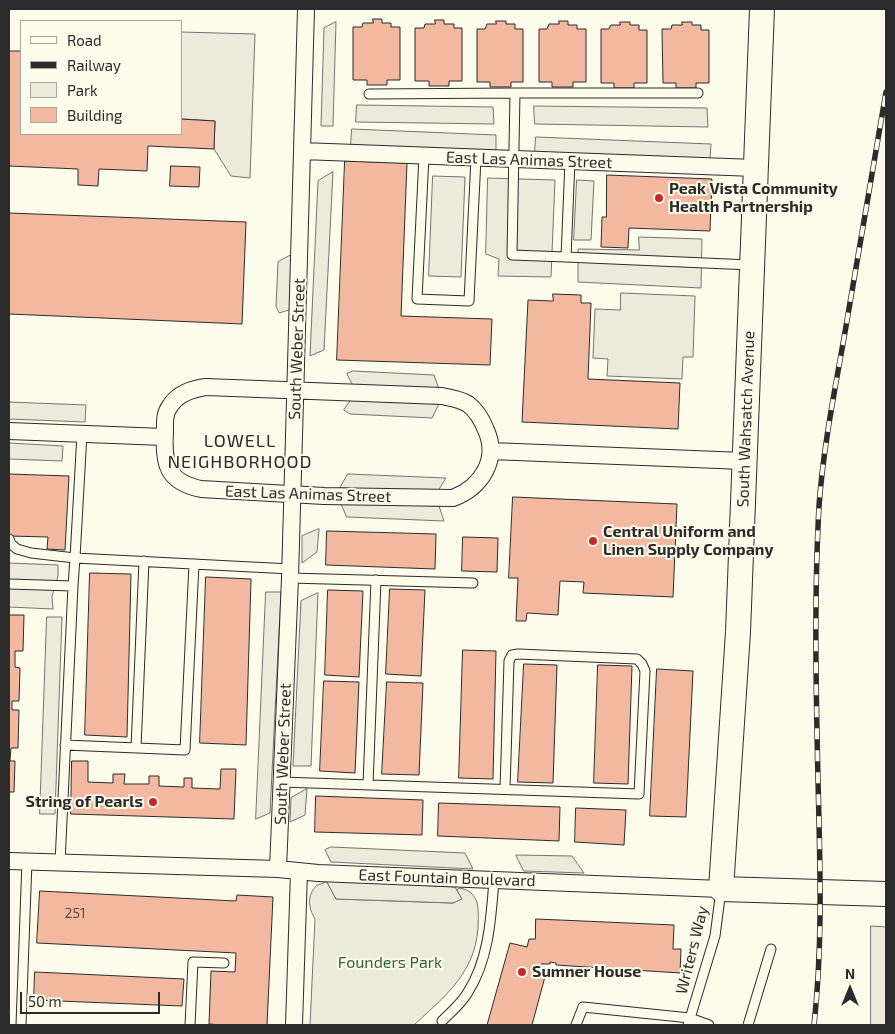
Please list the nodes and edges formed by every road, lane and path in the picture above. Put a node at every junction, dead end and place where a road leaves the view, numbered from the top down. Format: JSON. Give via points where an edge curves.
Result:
{"nodes":[{"id":1,"x":306,"y":9,"type":"edge"},
{"id":2,"x":762,"y":9,"type":"edge"},
{"id":3,"x":515,"y":93,"type":"junction"},
{"id":4,"x":698,"y":93,"type":"dead end"},
{"id":5,"x":369,"y":94,"type":"dead end"},
{"id":6,"x":302,"y":151,"type":"junction"},
{"id":7,"x":424,"y":156,"type":"junction"},
{"id":8,"x":476,"y":158,"type":"junction"},
{"id":9,"x":514,"y":159,"type":"junction"},
{"id":10,"x":570,"y":161,"type":"junction"},
{"id":11,"x":756,"y":168,"type":"junction"},
{"id":12,"x":566,"y":257,"type":"junction"},
{"id":13,"x":752,"y":265,"type":"junction"},
{"id":14,"x":296,"y":391,"type":"junction"},
{"id":15,"x":9,"y":431,"type":"edge"},
{"id":16,"x":82,"y":434,"type":"junction"},
{"id":17,"x":164,"y":437,"type":"junction"},
{"id":18,"x":491,"y":450,"type":"junction"},
{"id":19,"x":744,"y":460,"type":"junction"},
{"id":20,"x":292,"y":494,"type":"junction"},
{"id":21,"x":9,"y":539,"type":"edge"},
{"id":22,"x":76,"y":558,"type":"junction"},
{"id":23,"x":144,"y":561,"type":"junction"},
{"id":24,"x":194,"y":564,"type":"junction"},
{"id":25,"x":291,"y":573,"type":"junction"},
{"id":26,"x":376,"y":580,"type":"junction"},
{"id":27,"x":473,"y":583,"type":"dead end"},
{"id":28,"x":9,"y":584,"type":"edge"},
{"id":29,"x":72,"y":586,"type":"junction"},
{"id":30,"x":65,"y":745,"type":"junction"},
{"id":31,"x":136,"y":748,"type":"junction"},
{"id":32,"x":281,"y":782,"type":"junction"},
{"id":33,"x":368,"y":785,"type":"junction"},
{"id":34,"x":505,"y":790,"type":"junction"},
{"id":35,"x":9,"y":861,"type":"edge"},
{"id":36,"x":27,"y":861,"type":"junction"},
{"id":37,"x":60,"y":863,"type":"junction"},
{"id":38,"x":278,"y":869,"type":"junction"},
{"id":39,"x":300,"y":872,"type":"junction"},
{"id":40,"x":494,"y":880,"type":"junction"},
{"id":41,"x":721,"y":889,"type":"junction"},
{"id":42,"x":886,"y":894,"type":"edge"},
{"id":43,"x":771,"y":949,"type":"dead end"},
{"id":44,"x":224,"y":963,"type":"dead end"},
{"id":45,"x":442,"y":1021,"type":"dead end"},
{"id":46,"x":689,"y":1022,"type":"edge"},
{"id":47,"x":21,"y":1025,"type":"edge"},
{"id":48,"x":190,"y":1025,"type":"edge"},
{"id":49,"x":294,"y":1025,"type":"edge"},
{"id":50,"x":576,"y":1025,"type":"edge"},
{"id":51,"x":709,"y":1025,"type":"edge"},
{"id":52,"x":748,"y":1025,"type":"edge"}],
"edges":[{"from":1,"to":6,"type":"street","name":"South Weber Street"},
{"from":2,"to":11,"type":"main road","name":"South Wahsatch Avenue"},
{"from":3,"to":4,"type":"lane"},
{"from":3,"to":5,"type":"lane"},
{"from":3,"to":9,"type":"lane"},
{"from":6,"to":7,"type":"street","name":"East Las Animas Street"},
{"from":6,"to":14,"type":"street","name":"South Weber Street"},
{"from":7,"to":8,"type":"street","name":"East Las Animas Street"},
{"from":7,"to":8,"type":"lane","via":[[417,299],[469,302]]},
{"from":8,"to":9,"type":"street","name":"East Las Animas Street"},
{"from":9,"to":10,"type":"street","name":"East Las Animas Street"},
{"from":9,"to":12,"type":"lane","via":[[512,255]]},
{"from":10,"to":11,"type":"street","name":"East Las Animas Street"},
{"from":10,"to":12,"type":"lane"},
{"from":11,"to":13,"type":"main road","name":"South Wahsatch Avenue"},
{"from":12,"to":13,"type":"lane"},
{"from":13,"to":19,"type":"main road","name":"South Wahsatch Avenue"},
{"from":14,"to":17,"type":"street","name":"East Las Animas Street","via":[[195,389],[177,398],[170,406]]},
{"from":14,"to":18,"type":"street","name":"East Las Animas Street","via":[[456,399],[478,415],[490,438]]},
{"from":14,"to":20,"type":"street","name":"South Weber Street"},
{"from":15,"to":16,"type":"street"},
{"from":16,"to":17,"type":"street"},
{"from":16,"to":22,"type":"lane"},
{"from":17,"to":20,"type":"street","name":"East Las Animas Street","via":[[164,459],[168,469],[189,487]]},
{"from":18,"to":19,"type":"street"},
{"from":18,"to":20,"type":"street","name":"East Las Animas Street","via":[[488,467],[479,480],[468,491],[453,498]]},
{"from":19,"to":41,"type":"main road","name":"South Wahsatch Avenue","via":[[738,632]]},
{"from":20,"to":25,"type":"street","name":"South Weber Street"},
{"from":21,"to":22,"type":"lane","via":[[22,551]]},
{"from":22,"to":23,"type":"lane"},
{"from":22,"to":29,"type":"lane"},
{"from":23,"to":24,"type":"lane"},
{"from":23,"to":31,"type":"lane"},
{"from":24,"to":25,"type":"lane"},
{"from":24,"to":31,"type":"lane","via":[[184,750]]},
{"from":25,"to":26,"type":"lane"},
{"from":25,"to":32,"type":"street","name":"South Weber Street"},
{"from":26,"to":27,"type":"lane"},
{"from":26,"to":33,"type":"lane"},
{"from":28,"to":29,"type":"lane"},
{"from":29,"to":30,"type":"lane"},
{"from":30,"to":31,"type":"lane"},
{"from":30,"to":37,"type":"lane"},
{"from":32,"to":33,"type":"lane"},
{"from":32,"to":38,"type":"street","name":"South Weber Street"},
{"from":33,"to":34,"type":"lane"},
{"from":34,"to":34,"type":"lane","via":[[639,794],[645,671],[642,664],[637,659],[512,655],[509,661]]},
{"from":35,"to":36,"type":"street","name":"East Fountain Boulevard"},
{"from":36,"to":37,"type":"street","name":"East Fountain Boulevard"},
{"from":36,"to":47,"type":"lane"},
{"from":37,"to":38,"type":"street","name":"East Fountain Boulevard"},
{"from":38,"to":39,"type":"street","name":"East Fountain Boulevard"},
{"from":39,"to":40,"type":"street","name":"East Fountain Boulevard"},
{"from":39,"to":49,"type":"street"},
{"from":40,"to":41,"type":"street","name":"East Fountain Boulevard"},
{"from":40,"to":45,"type":"lane","via":[[491,923],[482,961],[468,993]]},
{"from":41,"to":42,"type":"main road","name":"East Fountain Boulevard"},
{"from":41,"to":46,"type":"lane","name":"Writers Way","via":[[715,936]]},
{"from":43,"to":52,"type":"lane"},
{"from":44,"to":48,"type":"lane","via":[[193,962]]},
{"from":46,"to":50,"type":"lane","via":[[583,1007]]},
{"from":46,"to":51,"type":"lane"}]}
